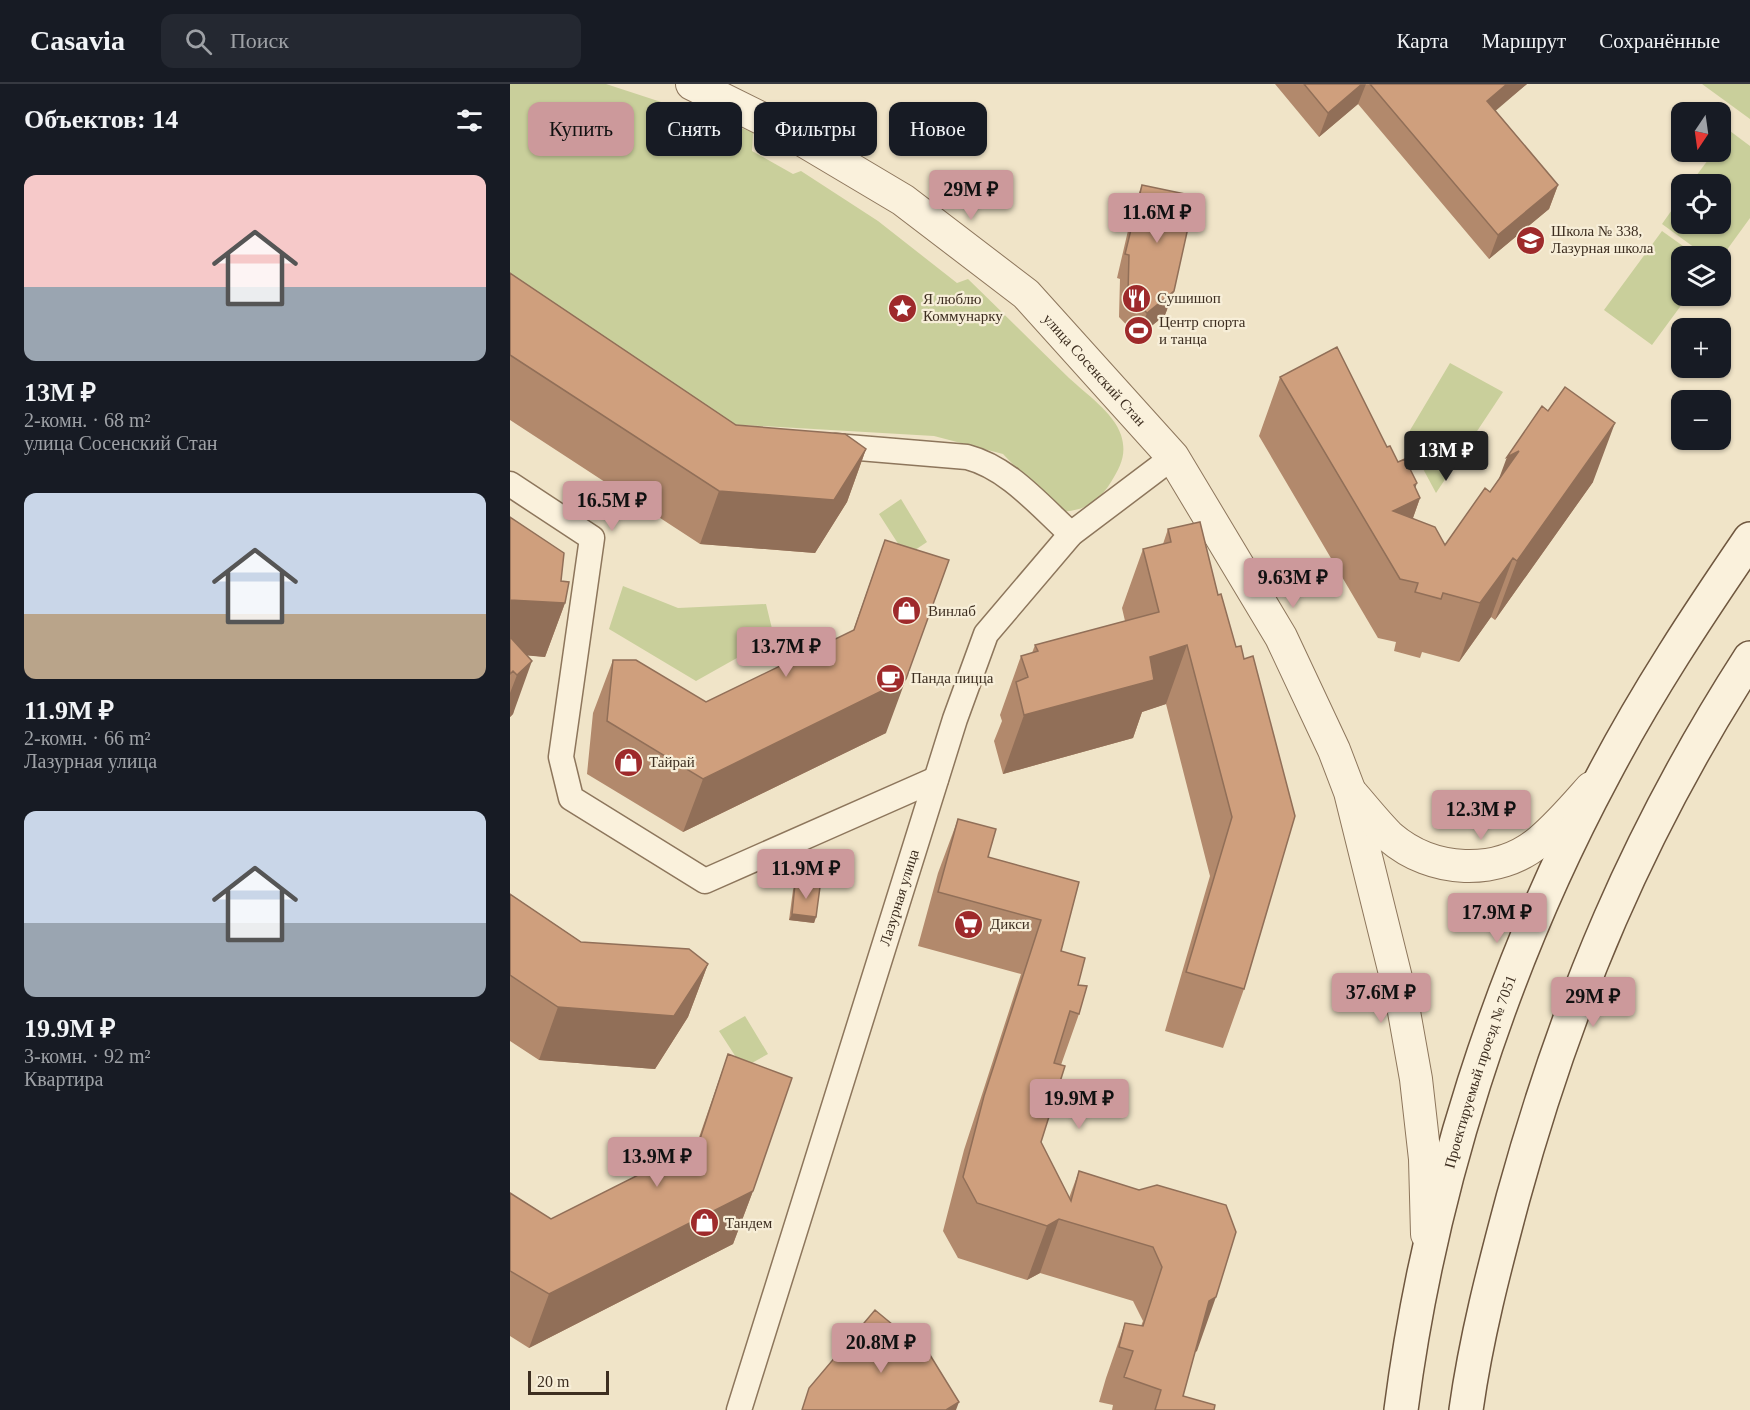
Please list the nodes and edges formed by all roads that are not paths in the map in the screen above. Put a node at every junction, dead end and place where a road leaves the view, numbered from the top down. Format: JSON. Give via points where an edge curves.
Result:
{"nodes":[{"id":1,"x":692,"y":84,"type":"edge"},
{"id":2,"x":817,"y":445,"type":"edge"},
{"id":3,"x":1173,"y":457,"type":"junction"},
{"id":4,"x":510,"y":484,"type":"edge"},
{"id":5,"x":1071,"y":534,"type":"junction"},
{"id":6,"x":1750,"y":539,"type":"edge"},
{"id":7,"x":1750,"y":658,"type":"edge"},
{"id":8,"x":1603,"y":775,"type":"junction"},
{"id":9,"x":936,"y":779,"type":"junction"},
{"id":10,"x":1350,"y":792,"type":"junction"},
{"id":11,"x":1428,"y":1254,"type":"junction"},
{"id":12,"x":739,"y":1410,"type":"edge"},
{"id":13,"x":1401,"y":1410,"type":"edge"},
{"id":14,"x":1466,"y":1410,"type":"edge"}],
"edges":[{"from":1,"to":3,"type":"street","name":"улица Сосенский Стан","via":[[787,131],[903,200],[1026,294]]},
{"from":2,"to":5,"type":"street","via":[[981,460],[1013,482]]},
{"from":3,"to":5,"type":"street","name":"Лазурная улица"},
{"from":3,"to":10,"type":"street","name":"улица Сосенский Стан","via":[[1281,637]]},
{"from":4,"to":9,"type":"street","via":[[592,538],[561,757],[571,798],[705,881]]},
{"from":5,"to":9,"type":"street","name":"Лазурная улица","via":[[987,633]]},
{"from":6,"to":8,"type":"main road","name":"Проектируемый проезд № 7051","via":[[1705,605]]},
{"from":7,"to":14,"type":"main road","via":[[1653,823],[1607,921],[1568,1021],[1497,1255],[1476,1341]]},
{"from":8,"to":10,"type":"street","via":[[1539,842],[1520,854],[1480,867],[1437,862],[1413,852],[1392,838]]},
{"from":8,"to":11,"type":"main road","name":"Проектируемый проезд № 7051","via":[[1530,929],[1506,993],[1468,1106]]},
{"from":9,"to":12,"type":"street","name":"Лазурная улица"},
{"from":10,"to":11,"type":"street","via":[[1416,1079],[1425,1159]]},
{"from":11,"to":13,"type":"main road","name":"Проектируемый проезд № 7051"}]}
